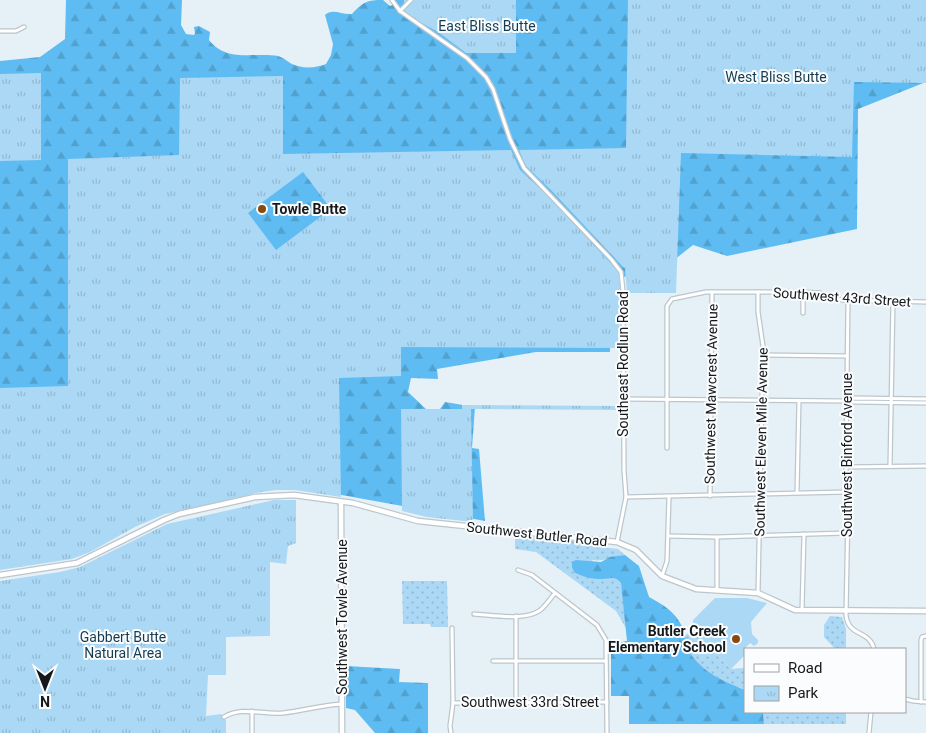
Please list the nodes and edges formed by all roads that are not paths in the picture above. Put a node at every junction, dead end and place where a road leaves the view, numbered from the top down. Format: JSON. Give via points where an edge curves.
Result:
{"nodes":[{"id":1,"x":392,"y":0,"type":"edge"},
{"id":2,"x":411,"y":0,"type":"edge"},
{"id":3,"x":400,"y":11,"type":"junction"},
{"id":4,"x":24,"y":27,"type":"dead end"},
{"id":5,"x":0,"y":31,"type":"edge"},
{"id":6,"x":712,"y":292,"type":"junction"},
{"id":7,"x":758,"y":292,"type":"junction"},
{"id":8,"x":803,"y":292,"type":"junction"},
{"id":9,"x":848,"y":300,"type":"junction"},
{"id":10,"x":893,"y":301,"type":"junction"},
{"id":11,"x":926,"y":302,"type":"edge"},
{"id":12,"x":803,"y":313,"type":"dead end"},
{"id":13,"x":763,"y":355,"type":"junction"},
{"id":14,"x":848,"y":356,"type":"junction"},
{"id":15,"x":623,"y":399,"type":"junction"},
{"id":16,"x":666,"y":399,"type":"junction"},
{"id":17,"x":926,"y":399,"type":"edge"},
{"id":18,"x":710,"y":400,"type":"junction"},
{"id":19,"x":762,"y":400,"type":"junction"},
{"id":20,"x":799,"y":401,"type":"junction"},
{"id":21,"x":849,"y":401,"type":"junction"},
{"id":22,"x":891,"y":401,"type":"junction"},
{"id":23,"x":926,"y":403,"type":"edge"},
{"id":24,"x":666,"y":448,"type":"dead end"},
{"id":25,"x":890,"y":466,"type":"junction"},
{"id":26,"x":926,"y":466,"type":"edge"},
{"id":27,"x":846,"y":467,"type":"junction"},
{"id":28,"x":797,"y":492,"type":"junction"},
{"id":29,"x":846,"y":492,"type":"junction"},
{"id":30,"x":761,"y":494,"type":"junction"},
{"id":31,"x":710,"y":496,"type":"junction"},
{"id":32,"x":626,"y":497,"type":"junction"},
{"id":33,"x":668,"y":497,"type":"junction"},
{"id":34,"x":341,"y":502,"type":"junction"},
{"id":35,"x":847,"y":533,"type":"junction"},
{"id":36,"x":804,"y":534,"type":"junction"},
{"id":37,"x":669,"y":536,"type":"junction"},
{"id":38,"x":760,"y":536,"type":"junction"},
{"id":39,"x":717,"y":537,"type":"junction"},
{"id":40,"x":618,"y":542,"type":"junction"},
{"id":41,"x":518,"y":570,"type":"dead end"},
{"id":42,"x":0,"y":575,"type":"edge"},
{"id":43,"x":662,"y":576,"type":"junction"},
{"id":44,"x":717,"y":592,"type":"junction"},
{"id":45,"x":555,"y":593,"type":"junction"},
{"id":46,"x":758,"y":593,"type":"junction"},
{"id":47,"x":802,"y":611,"type":"junction"},
{"id":48,"x":846,"y":611,"type":"junction"},
{"id":49,"x":926,"y":611,"type":"edge"},
{"id":50,"x":474,"y":614,"type":"dead end"},
{"id":51,"x":516,"y":616,"type":"junction"},
{"id":52,"x":452,"y":628,"type":"dead end"},
{"id":53,"x":924,"y":636,"type":"edge"},
{"id":54,"x":874,"y":648,"type":"edge"},
{"id":55,"x":493,"y":661,"type":"dead end"},
{"id":56,"x":516,"y":661,"type":"junction"},
{"id":57,"x":606,"y":661,"type":"junction"},
{"id":58,"x":906,"y":699,"type":"edge"},
{"id":59,"x":516,"y":702,"type":"junction"},
{"id":60,"x":607,"y":702,"type":"junction"},
{"id":61,"x":921,"y":702,"type":"junction"},
{"id":62,"x":926,"y":702,"type":"edge"},
{"id":63,"x":453,"y":703,"type":"junction"},
{"id":64,"x":342,"y":704,"type":"junction"},
{"id":65,"x":252,"y":711,"type":"junction"},
{"id":66,"x":870,"y":713,"type":"edge"},
{"id":67,"x":224,"y":718,"type":"dead end"},
{"id":68,"x":252,"y":733,"type":"edge"},
{"id":69,"x":342,"y":733,"type":"edge"},
{"id":70,"x":451,"y":733,"type":"edge"},
{"id":71,"x":607,"y":733,"type":"edge"},
{"id":72,"x":869,"y":733,"type":"edge"}],
"edges":[{"from":1,"to":3,"type":"street","name":"Southeast Rodlun Road"},
{"from":2,"to":3,"type":"street"},
{"from":3,"to":15,"type":"street","name":"Southeast Rodlun Road","via":[[467,58],[486,77],[524,168],[619,269],[623,292]]},
{"from":4,"to":5,"type":"street","via":[[16,31]]},
{"from":6,"to":7,"type":"street","name":"Southwest 43rd Street"},
{"from":6,"to":16,"type":"street","name":"Southwest 43rd Street","via":[[673,298],[667,305]]},
{"from":6,"to":18,"type":"street","name":"Southwest Mawcrest Avenue"},
{"from":7,"to":8,"type":"street","name":"Southwest 43rd Street"},
{"from":7,"to":13,"type":"street","name":"Southwest Eleven Mile Avenue"},
{"from":8,"to":9,"type":"street","name":"Southwest 43rd Street"},
{"from":8,"to":12,"type":"street"},
{"from":9,"to":10,"type":"street","name":"Southwest 43rd Street"},
{"from":9,"to":14,"type":"street","name":"Southwest Binford Avenue"},
{"from":10,"to":11,"type":"street","name":"Southwest 43rd Street"},
{"from":10,"to":22,"type":"street"},
{"from":13,"to":14,"type":"street"},
{"from":13,"to":19,"type":"street","name":"Southwest Eleven Mile Avenue"},
{"from":14,"to":21,"type":"street","name":"Southwest Binford Avenue"},
{"from":15,"to":16,"type":"street"},
{"from":15,"to":32,"type":"street","name":"Southeast Rodlun Road"},
{"from":16,"to":18,"type":"street"},
{"from":16,"to":24,"type":"street"},
{"from":17,"to":22,"type":"street"},
{"from":18,"to":19,"type":"street"},
{"from":18,"to":31,"type":"street","name":"Southwest Mawcrest Avenue"},
{"from":19,"to":20,"type":"street"},
{"from":19,"to":30,"type":"street","name":"Southwest Eleven Mile Avenue"},
{"from":20,"to":21,"type":"street"},
{"from":20,"to":28,"type":"street"},
{"from":21,"to":22,"type":"street"},
{"from":21,"to":27,"type":"street","name":"Southwest Binford Avenue"},
{"from":22,"to":23,"type":"street"},
{"from":22,"to":25,"type":"street"},
{"from":25,"to":26,"type":"street"},
{"from":25,"to":27,"type":"street"},
{"from":27,"to":29,"type":"street","name":"Southwest Binford Avenue"},
{"from":28,"to":29,"type":"street"},
{"from":28,"to":30,"type":"street"},
{"from":29,"to":35,"type":"street","name":"Southwest Binford Avenue"},
{"from":30,"to":31,"type":"street"},
{"from":30,"to":38,"type":"street","name":"Southwest Eleven Mile Avenue"},
{"from":31,"to":33,"type":"street"},
{"from":32,"to":33,"type":"street"},
{"from":32,"to":40,"type":"street","name":"Southeast Rodlun Road"},
{"from":33,"to":37,"type":"street"},
{"from":34,"to":40,"type":"main road","name":"Southwest Butler Road","via":[[360,504],[423,522]]},
{"from":34,"to":42,"type":"main road","name":"Southwest Butler Road","via":[[300,496],[255,497],[171,517],[77,563]]},
{"from":34,"to":64,"type":"main road","name":"Southwest Towle Avenue"},
{"from":35,"to":36,"type":"street"},
{"from":35,"to":48,"type":"street","name":"Southwest Binford Avenue"},
{"from":36,"to":38,"type":"street"},
{"from":36,"to":47,"type":"street"},
{"from":37,"to":39,"type":"street"},
{"from":37,"to":43,"type":"street","via":[[668,560]]},
{"from":38,"to":39,"type":"street"},
{"from":38,"to":46,"type":"street","name":"Southwest Eleven Mile Avenue"},
{"from":39,"to":44,"type":"street"},
{"from":40,"to":43,"type":"main road","name":"Southwest Butler Road","via":[[636,550]]},
{"from":41,"to":45,"type":"street","via":[[532,575]]},
{"from":43,"to":44,"type":"main road","name":"Southwest Butler Road","via":[[696,590]]},
{"from":44,"to":46,"type":"main road","name":"Southwest Butler Road"},
{"from":45,"to":51,"type":"street","via":[[538,612]]},
{"from":45,"to":57,"type":"street","via":[[601,629],[606,640]]},
{"from":46,"to":47,"type":"main road","name":"Southwest Butler Road"},
{"from":47,"to":48,"type":"main road","name":"Southwest Butler Road"},
{"from":48,"to":49,"type":"main road","name":"Southwest Butler Road"},
{"from":48,"to":54,"type":"street","via":[[848,625],[869,639]]},
{"from":50,"to":51,"type":"street"},
{"from":51,"to":56,"type":"street"},
{"from":52,"to":63,"type":"street"},
{"from":53,"to":61,"type":"street"},
{"from":55,"to":56,"type":"street"},
{"from":56,"to":57,"type":"street"},
{"from":56,"to":59,"type":"street"},
{"from":57,"to":60,"type":"street"},
{"from":58,"to":61,"type":"street"},
{"from":59,"to":60,"type":"street","name":"Southwest 33rd Street"},
{"from":59,"to":63,"type":"street","name":"Southwest 33rd Street"},
{"from":60,"to":71,"type":"street"},
{"from":61,"to":62,"type":"street"},
{"from":63,"to":70,"type":"street"},
{"from":64,"to":65,"type":"street","via":[[283,713]]},
{"from":64,"to":69,"type":"main road","name":"Southwest Towle Avenue"},
{"from":65,"to":67,"type":"street"},
{"from":65,"to":68,"type":"street"},
{"from":66,"to":72,"type":"street"}]}
